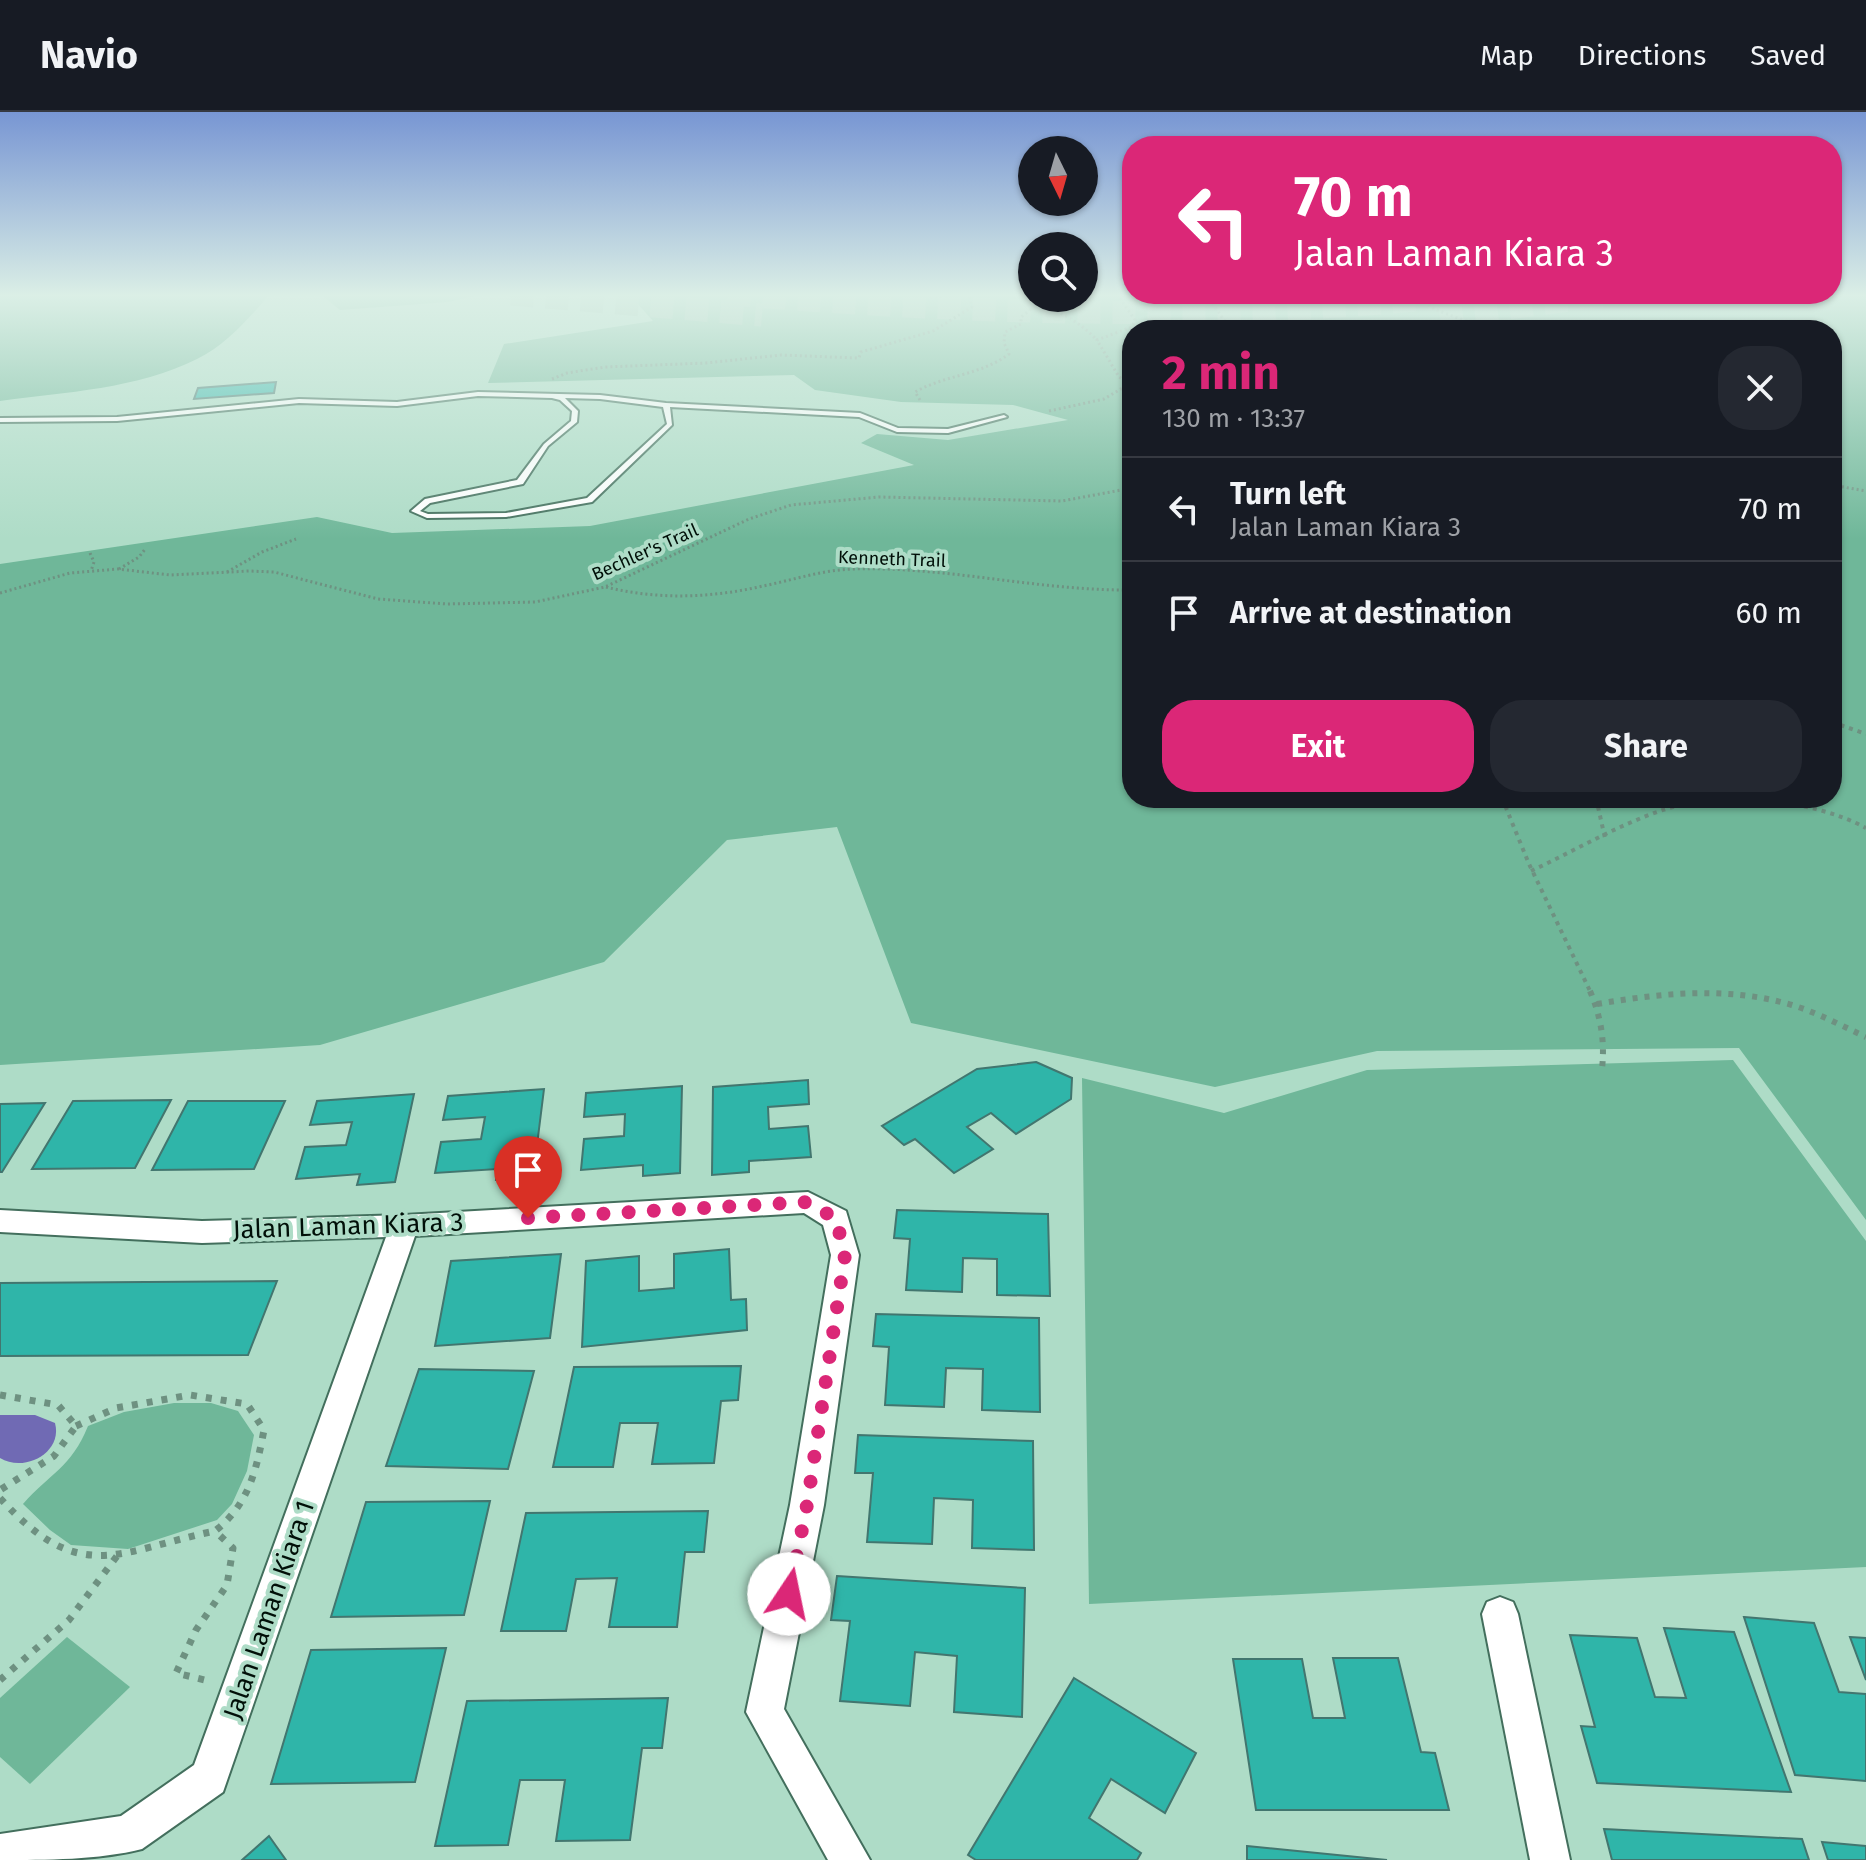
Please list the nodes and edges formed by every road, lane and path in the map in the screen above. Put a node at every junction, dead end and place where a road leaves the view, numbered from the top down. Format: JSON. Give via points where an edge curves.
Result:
{"nodes":[{"id":1,"x":558,"y":376,"type":"edge"},
{"id":2,"x":953,"y":376,"type":"edge"},
{"id":3,"x":548,"y":381,"type":"dead end"},
{"id":4,"x":1122,"y":393,"type":"edge"},
{"id":5,"x":553,"y":396,"type":"junction"},
{"id":6,"x":920,"y":400,"type":"dead end"},
{"id":7,"x":666,"y":405,"type":"junction"},
{"id":8,"x":1049,"y":411,"type":"dead end"},
{"id":9,"x":1004,"y":417,"type":"dead end"},
{"id":10,"x":0,"y":420,"type":"edge"},
{"id":11,"x":1842,"y":487,"type":"edge"},
{"id":12,"x":1122,"y":490,"type":"edge"},
{"id":13,"x":1866,"y":491,"type":"edge"},
{"id":14,"x":296,"y":539,"type":"dead end"},
{"id":15,"x":146,"y":548,"type":"dead end"},
{"id":16,"x":90,"y":553,"type":"dead end"},
{"id":17,"x":118,"y":569,"type":"junction"},
{"id":18,"x":91,"y":571,"type":"junction"},
{"id":19,"x":226,"y":572,"type":"junction"},
{"id":20,"x":605,"y":587,"type":"junction"},
{"id":21,"x":1122,"y":591,"type":"edge"},
{"id":22,"x":0,"y":593,"type":"edge"},
{"id":23,"x":1842,"y":726,"type":"edge"},
{"id":24,"x":1866,"y":734,"type":"edge"},
{"id":25,"x":1506,"y":808,"type":"edge"},
{"id":26,"x":1598,"y":808,"type":"edge"},
{"id":27,"x":1673,"y":808,"type":"edge"},
{"id":28,"x":1808,"y":808,"type":"edge"},
{"id":29,"x":1866,"y":828,"type":"edge"},
{"id":30,"x":1605,"y":838,"type":"junction"},
{"id":31,"x":1531,"y":871,"type":"junction"},
{"id":32,"x":1597,"y":1004,"type":"junction"},
{"id":33,"x":1866,"y":1037,"type":"edge"},
{"id":34,"x":1602,"y":1069,"type":"dead end"},
{"id":35,"x":0,"y":1221,"type":"edge"},
{"id":36,"x":404,"y":1226,"type":"junction"},
{"id":37,"x":0,"y":1395,"type":"edge"},
{"id":38,"x":76,"y":1426,"type":"junction"},
{"id":39,"x":0,"y":1490,"type":"edge"},
{"id":40,"x":0,"y":1498,"type":"edge"},
{"id":41,"x":215,"y":1531,"type":"junction"},
{"id":42,"x":118,"y":1555,"type":"junction"},
{"id":43,"x":1500,"y":1614,"type":"dead end"},
{"id":44,"x":0,"y":1680,"type":"edge"},
{"id":45,"x":241,"y":1689,"type":"junction"},
{"id":46,"x":0,"y":1854,"type":"edge"},
{"id":47,"x":850,"y":1860,"type":"edge"},
{"id":48,"x":1550,"y":1860,"type":"edge"}],
"edges":[{"from":1,"to":3,"type":"path"},
{"from":2,"to":6,"type":"path","via":[[915,392]]},
{"from":4,"to":8,"type":"path"},
{"from":5,"to":7,"type":"lane"},
{"from":5,"to":7,"type":"lane","via":[[575,411],[574,422],[546,445],[520,482],[428,501],[415,511],[427,516],[506,515],[589,500],[670,424]]},
{"from":5,"to":10,"type":"lane","via":[[478,394],[397,404],[299,401],[117,419]]},
{"from":7,"to":9,"type":"lane","via":[[860,415],[897,430],[948,431]]},
{"from":11,"to":13,"type":"path"},
{"from":12,"to":20,"type":"path","name":"Bechler's Trail","via":[[1062,501],[879,497],[791,505],[749,519]]},
{"from":14,"to":19,"type":"path"},
{"from":15,"to":17,"type":"path"},
{"from":16,"to":18,"type":"path"},
{"from":17,"to":18,"type":"path","name":"Bechler's Trail"},
{"from":17,"to":19,"type":"path","name":"Bechler's Trail","via":[[170,575]]},
{"from":18,"to":22,"type":"path","name":"Bechler's Trail"},
{"from":19,"to":20,"type":"path","name":"Bechler's Trail","via":[[274,572],[378,599],[447,604],[535,602]]},
{"from":20,"to":21,"type":"path","name":"Kenneth Trail","via":[[633,595],[705,595],[852,569]]},
{"from":23,"to":24,"type":"path"},
{"from":25,"to":31,"type":"path"},
{"from":26,"to":30,"type":"path"},
{"from":27,"to":30,"type":"path"},
{"from":28,"to":29,"type":"path","via":[[1844,816]]},
{"from":30,"to":31,"type":"path"},
{"from":31,"to":32,"type":"path"},
{"from":32,"to":33,"type":"path","via":[[1655,994],[1726,994],[1791,1004]]},
{"from":32,"to":34,"type":"path","via":[[1606,1057]]},
{"from":35,"to":36,"type":"street","name":"Jalan Laman Kiara 3","via":[[202,1232]]},
{"from":36,"to":45,"type":"street","name":"Jalan Laman Kiara 1"},
{"from":36,"to":47,"type":"street","name":"Jalan Laman Kiara 3","via":[[808,1202],[836,1219],[845,1255],[807,1505],[765,1712]]},
{"from":37,"to":38,"type":"path","via":[[58,1405]]},
{"from":38,"to":39,"type":"path","via":[[70,1441],[40,1467]]},
{"from":38,"to":41,"type":"path","via":[[116,1408],[190,1395],[247,1404],[264,1430],[254,1487]]},
{"from":40,"to":42,"type":"path","via":[[41,1540],[77,1554]]},
{"from":41,"to":42,"type":"path"},
{"from":41,"to":45,"type":"path","via":[[233,1548],[227,1585],[196,1630],[176,1673]]},
{"from":42,"to":44,"type":"path","via":[[69,1620]]},
{"from":43,"to":48,"type":"street"},
{"from":45,"to":46,"type":"street","name":"Jalan Laman Kiara 1","via":[[209,1778],[128,1835]]}]}
